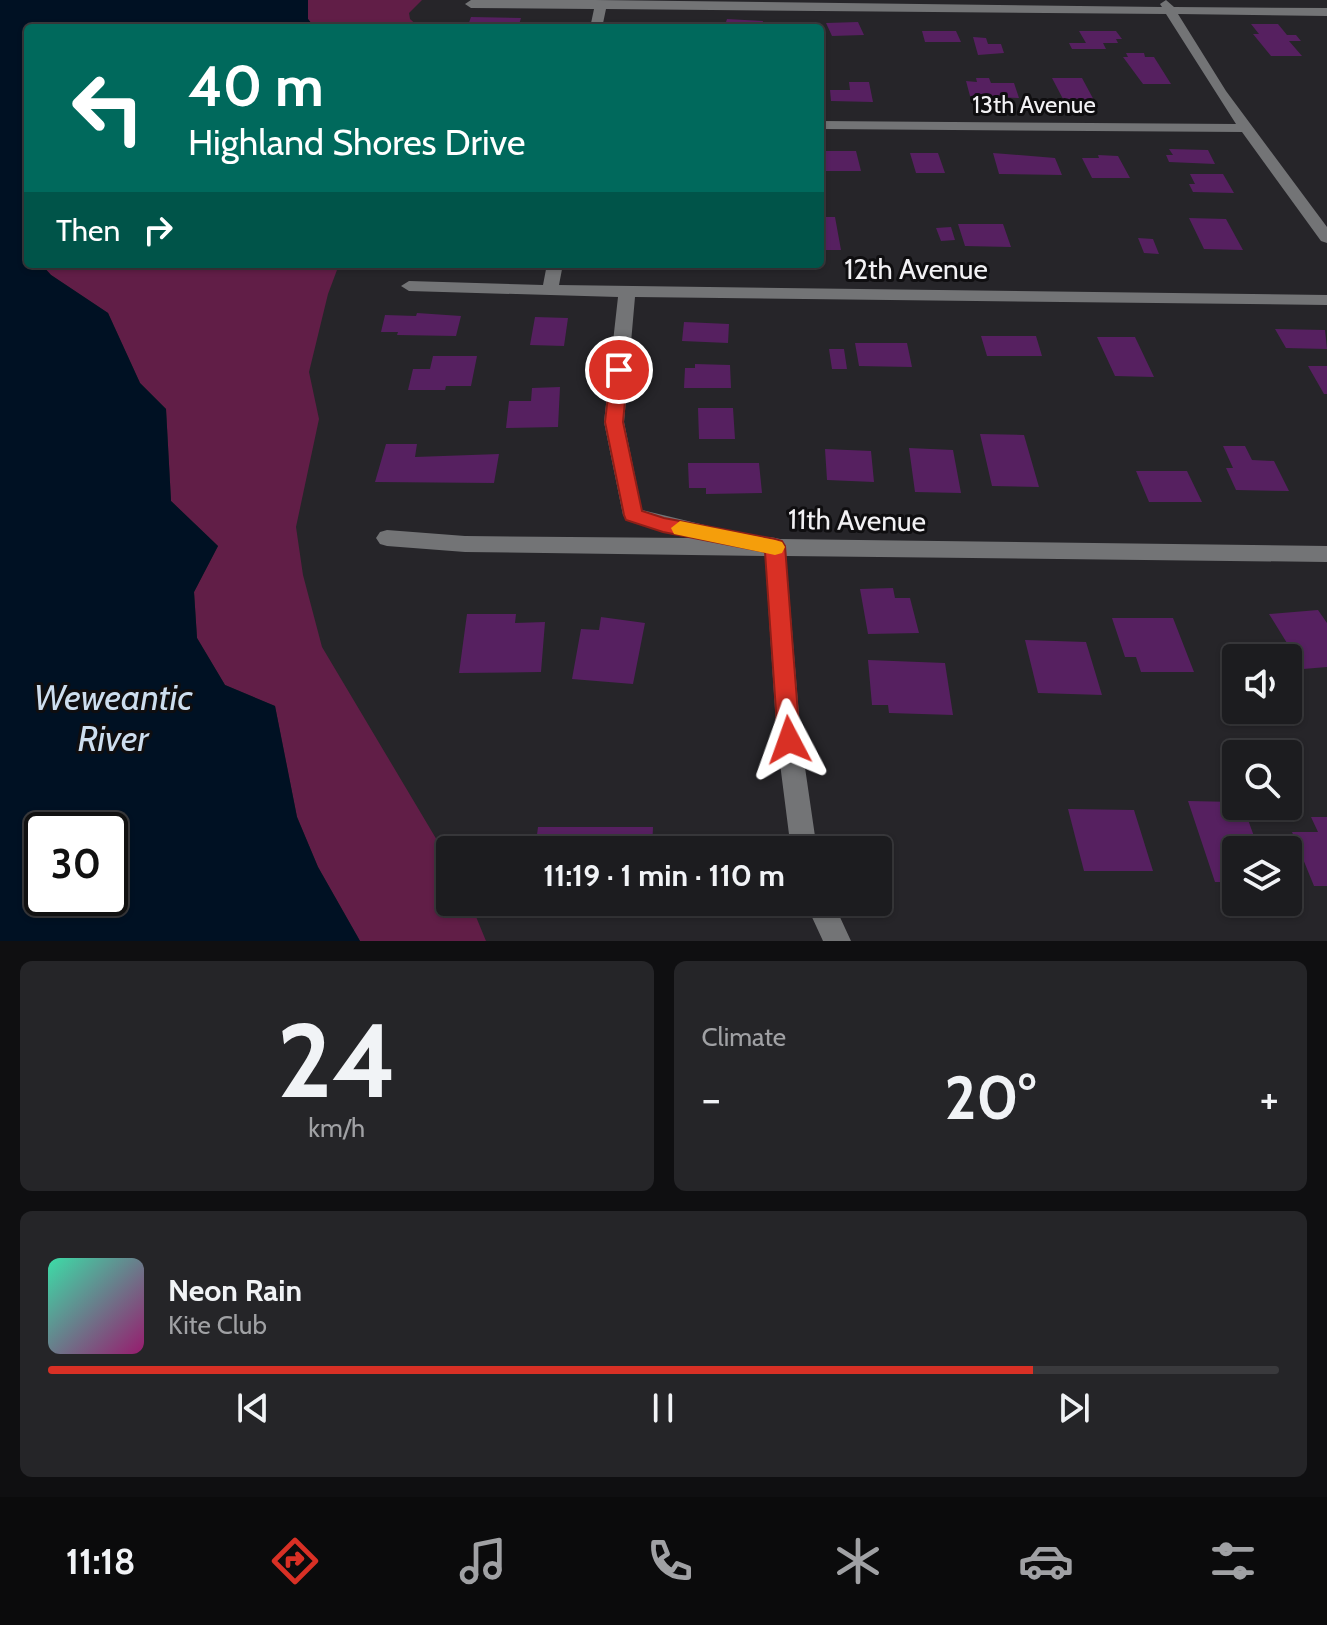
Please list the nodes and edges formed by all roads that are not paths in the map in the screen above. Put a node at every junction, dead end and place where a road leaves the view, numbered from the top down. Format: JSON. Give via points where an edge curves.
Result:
{"nodes":[{"id":1,"x":601,"y":2,"type":"edge"},
{"id":2,"x":471,"y":4,"type":"dead end"},
{"id":3,"x":1168,"y":6,"type":"edge"},
{"id":4,"x":1327,"y":12,"type":"edge"},
{"id":5,"x":597,"y":24,"type":"edge"},
{"id":6,"x":824,"y":125,"type":"edge"},
{"id":7,"x":1248,"y":128,"type":"junction"},
{"id":8,"x":1327,"y":238,"type":"edge"},
{"id":9,"x":554,"y":268,"type":"edge"},
{"id":10,"x":409,"y":286,"type":"dead end"},
{"id":11,"x":550,"y":290,"type":"junction"},
{"id":12,"x":627,"y":292,"type":"junction"},
{"id":13,"x":1327,"y":300,"type":"edge"},
{"id":14,"x":387,"y":538,"type":"dead end"},
{"id":15,"x":775,"y":546,"type":"junction"},
{"id":16,"x":1327,"y":554,"type":"edge"},
{"id":17,"x":802,"y":836,"type":"edge"},
{"id":18,"x":825,"y":916,"type":"edge"},
{"id":19,"x":837,"y":941,"type":"edge"}],
"edges":[{"from":1,"to":2,"type":"street"},
{"from":1,"to":3,"type":"street"},
{"from":1,"to":5,"type":"street"},
{"from":3,"to":4,"type":"street"},
{"from":3,"to":7,"type":"street"},
{"from":6,"to":7,"type":"street","name":"13th Avenue"},
{"from":7,"to":8,"type":"street"},
{"from":9,"to":11,"type":"street"},
{"from":10,"to":11,"type":"street","name":"12th Avenue"},
{"from":11,"to":12,"type":"street","name":"12th Avenue"},
{"from":12,"to":13,"type":"street","name":"12th Avenue"},
{"from":12,"to":15,"type":"street","via":[[614,422],[633,515]]},
{"from":14,"to":15,"type":"street","name":"11th Avenue","via":[[480,544]]},
{"from":15,"to":16,"type":"street","name":"11th Avenue"},
{"from":15,"to":17,"type":"street","via":[[789,740]]},
{"from":18,"to":19,"type":"street"}]}
